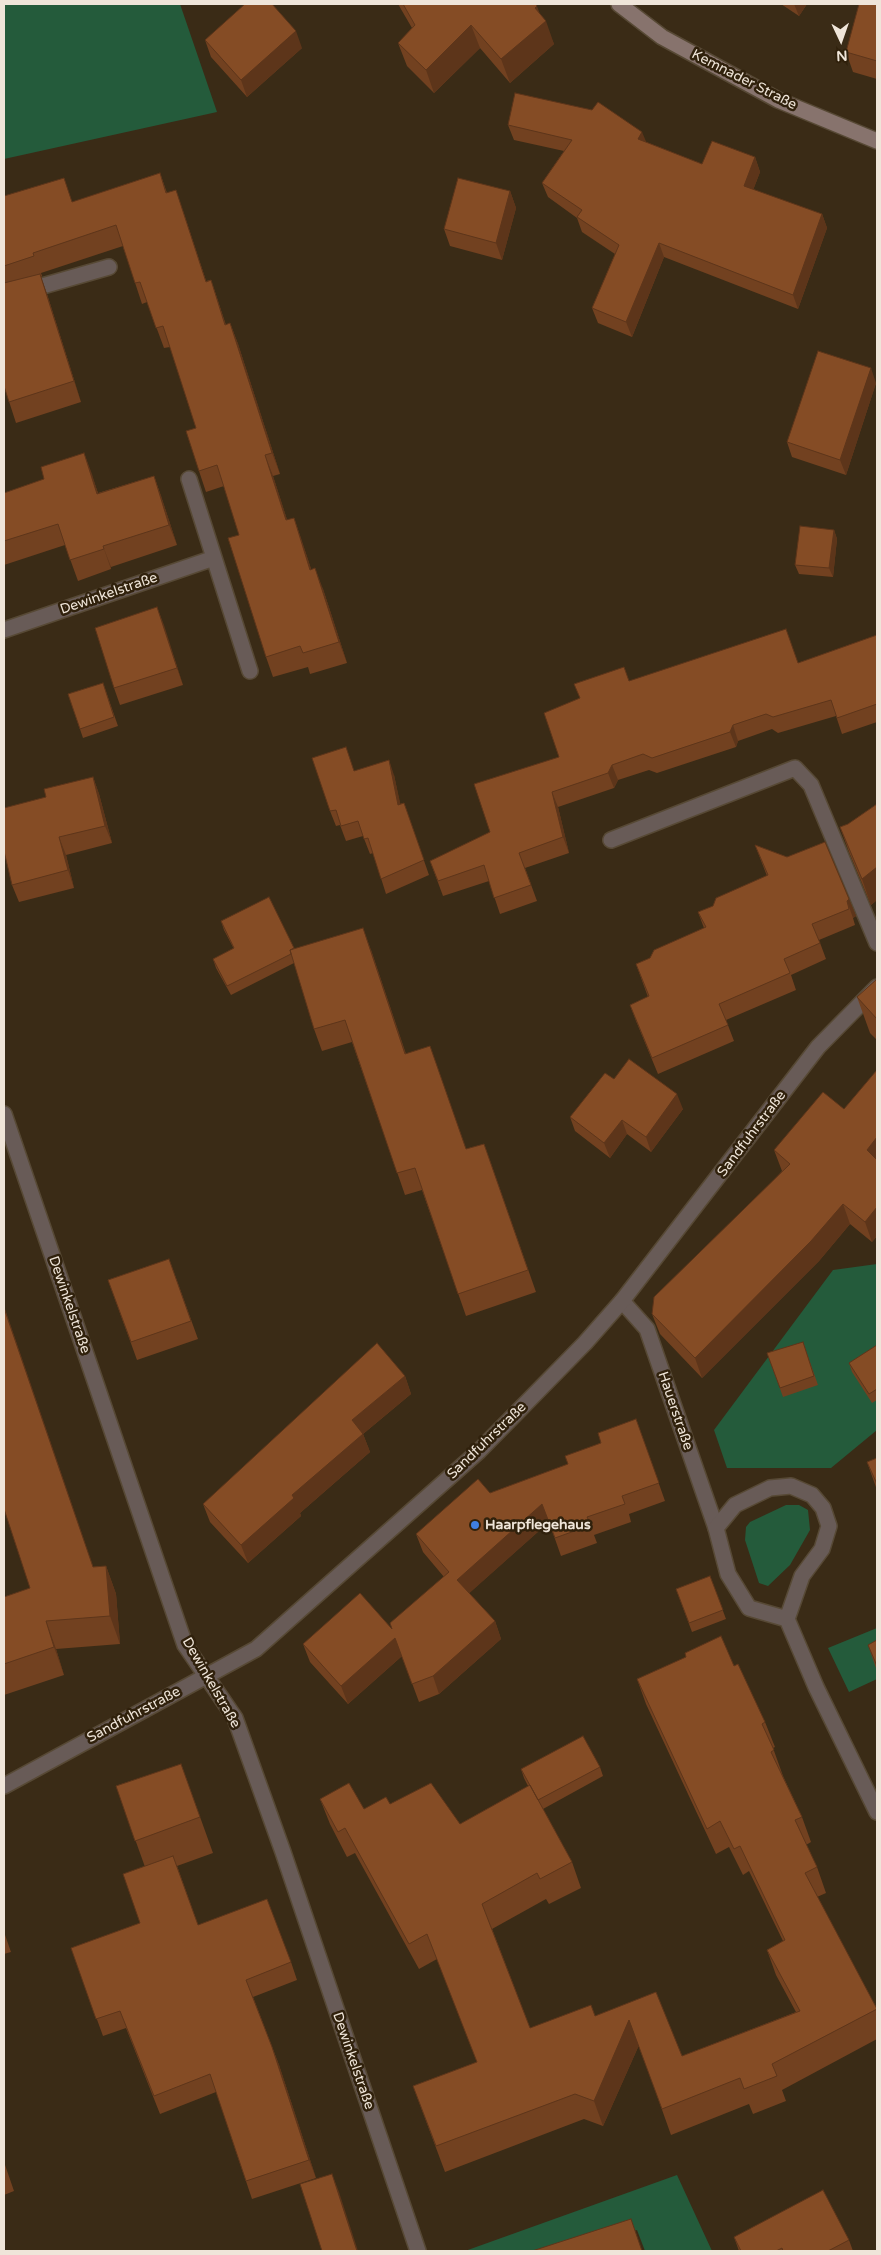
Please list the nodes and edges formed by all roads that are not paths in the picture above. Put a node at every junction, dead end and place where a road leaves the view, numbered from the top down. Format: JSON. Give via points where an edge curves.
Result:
{"nodes":[{"id":1,"x":619,"y":4,"type":"edge"},
{"id":2,"x":877,"y":141,"type":"edge"},
{"id":3,"x":108,"y":267,"type":"dead end"},
{"id":4,"x":4,"y":297,"type":"edge"},
{"id":5,"x":189,"y":479,"type":"dead end"},
{"id":6,"x":214,"y":558,"type":"junction"},
{"id":7,"x":4,"y":630,"type":"edge"},
{"id":8,"x":250,"y":671,"type":"dead end"},
{"id":9,"x":611,"y":840,"type":"dead end"},
{"id":10,"x":877,"y":943,"type":"edge"},
{"id":11,"x":877,"y":987,"type":"edge"},
{"id":12,"x":4,"y":1114,"type":"edge"},
{"id":13,"x":622,"y":1301,"type":"junction"},
{"id":14,"x":716,"y":1528,"type":"junction"},
{"id":15,"x":788,"y":1619,"type":"junction"},
{"id":16,"x":206,"y":1676,"type":"junction"},
{"id":17,"x":4,"y":1786,"type":"edge"},
{"id":18,"x":877,"y":1812,"type":"edge"},
{"id":19,"x":418,"y":2251,"type":"edge"}],
"edges":[{"from":1,"to":2,"type":"street","name":"Kemnader Straße","via":[[662,37],[778,100]]},
{"from":3,"to":4,"type":"street"},
{"from":5,"to":6,"type":"street"},
{"from":6,"to":7,"type":"street","name":"Dewinkelstraße"},
{"from":6,"to":8,"type":"street"},
{"from":9,"to":10,"type":"street","via":[[795,768],[811,785]]},
{"from":11,"to":13,"type":"street","name":"Sandfuhrstraße","via":[[818,1047]]},
{"from":12,"to":16,"type":"street","name":"Dewinkelstraße","via":[[186,1645]]},
{"from":13,"to":14,"type":"street","name":"Hauerstraße","via":[[647,1329]]},
{"from":13,"to":16,"type":"street","name":"Sandfuhrstraße","via":[[532,1398],[456,1472],[256,1649]]},
{"from":14,"to":15,"type":"street","name":"Hauerstraße","via":[[728,1574],[749,1608]]},
{"from":14,"to":15,"type":"street","via":[[736,1505],[770,1488],[791,1486],[812,1494],[829,1526],[822,1549],[802,1576]]},
{"from":15,"to":18,"type":"street","via":[[816,1687]]},
{"from":16,"to":17,"type":"street","name":"Sandfuhrstraße"},
{"from":16,"to":19,"type":"street","name":"Dewinkelstraße","via":[[235,1718]]}]}
